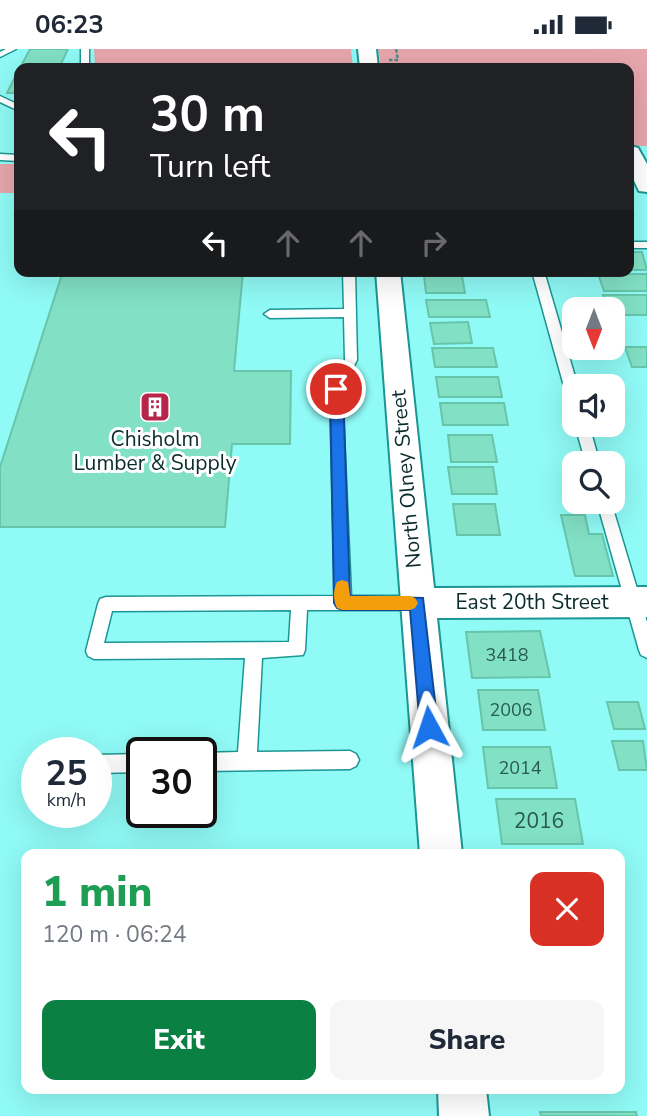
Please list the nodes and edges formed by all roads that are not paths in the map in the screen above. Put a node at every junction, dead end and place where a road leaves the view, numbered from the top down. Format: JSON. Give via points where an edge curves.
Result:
{"nodes":[{"id":1,"x":12,"y":49,"type":"edge"},
{"id":2,"x":0,"y":55,"type":"edge"},
{"id":3,"x":635,"y":152,"type":"edge"},
{"id":4,"x":647,"y":186,"type":"edge"},
{"id":5,"x":349,"y":277,"type":"edge"},
{"id":6,"x":389,"y":277,"type":"edge"},
{"id":7,"x":540,"y":277,"type":"edge"},
{"id":8,"x":350,"y":313,"type":"junction"},
{"id":9,"x":270,"y":314,"type":"dead end"},
{"id":10,"x":567,"y":374,"type":"edge"},
{"id":11,"x":608,"y":514,"type":"edge"},
{"id":12,"x":640,"y":602,"type":"edge"},
{"id":13,"x":342,"y":603,"type":"junction"},
{"id":14,"x":417,"y":603,"type":"junction"},
{"id":15,"x":299,"y":604,"type":"junction"},
{"id":16,"x":647,"y":650,"type":"edge"},
{"id":17,"x":254,"y":651,"type":"junction"},
{"id":18,"x":350,"y":760,"type":"dead end"},
{"id":19,"x":247,"y":761,"type":"junction"},
{"id":20,"x":217,"y":762,"type":"edge"},
{"id":21,"x":440,"y":849,"type":"edge"},
{"id":22,"x":462,"y":1094,"type":"edge"},
{"id":23,"x":464,"y":1116,"type":"edge"}],
"edges":[{"from":1,"to":2,"type":"lane"},
{"from":3,"to":4,"type":"street"},
{"from":5,"to":8,"type":"lane"},
{"from":6,"to":14,"type":"street","name":"North Olney Street"},
{"from":7,"to":10,"type":"lane"},
{"from":8,"to":9,"type":"lane"},
{"from":8,"to":13,"type":"lane","via":[[351,359],[336,389]]},
{"from":11,"to":12,"type":"lane"},
{"from":12,"to":14,"type":"street","name":"East 20th Street"},
{"from":12,"to":16,"type":"lane"},
{"from":13,"to":14,"type":"lane"},
{"from":13,"to":15,"type":"lane"},
{"from":14,"to":21,"type":"street","name":"North Olney Street"},
{"from":15,"to":17,"type":"lane","via":[[297,650]]},
{"from":15,"to":17,"type":"lane","via":[[106,604],[94,651]]},
{"from":17,"to":19,"type":"lane"},
{"from":18,"to":19,"type":"lane"},
{"from":19,"to":20,"type":"lane"},
{"from":22,"to":23,"type":"street"}]}
